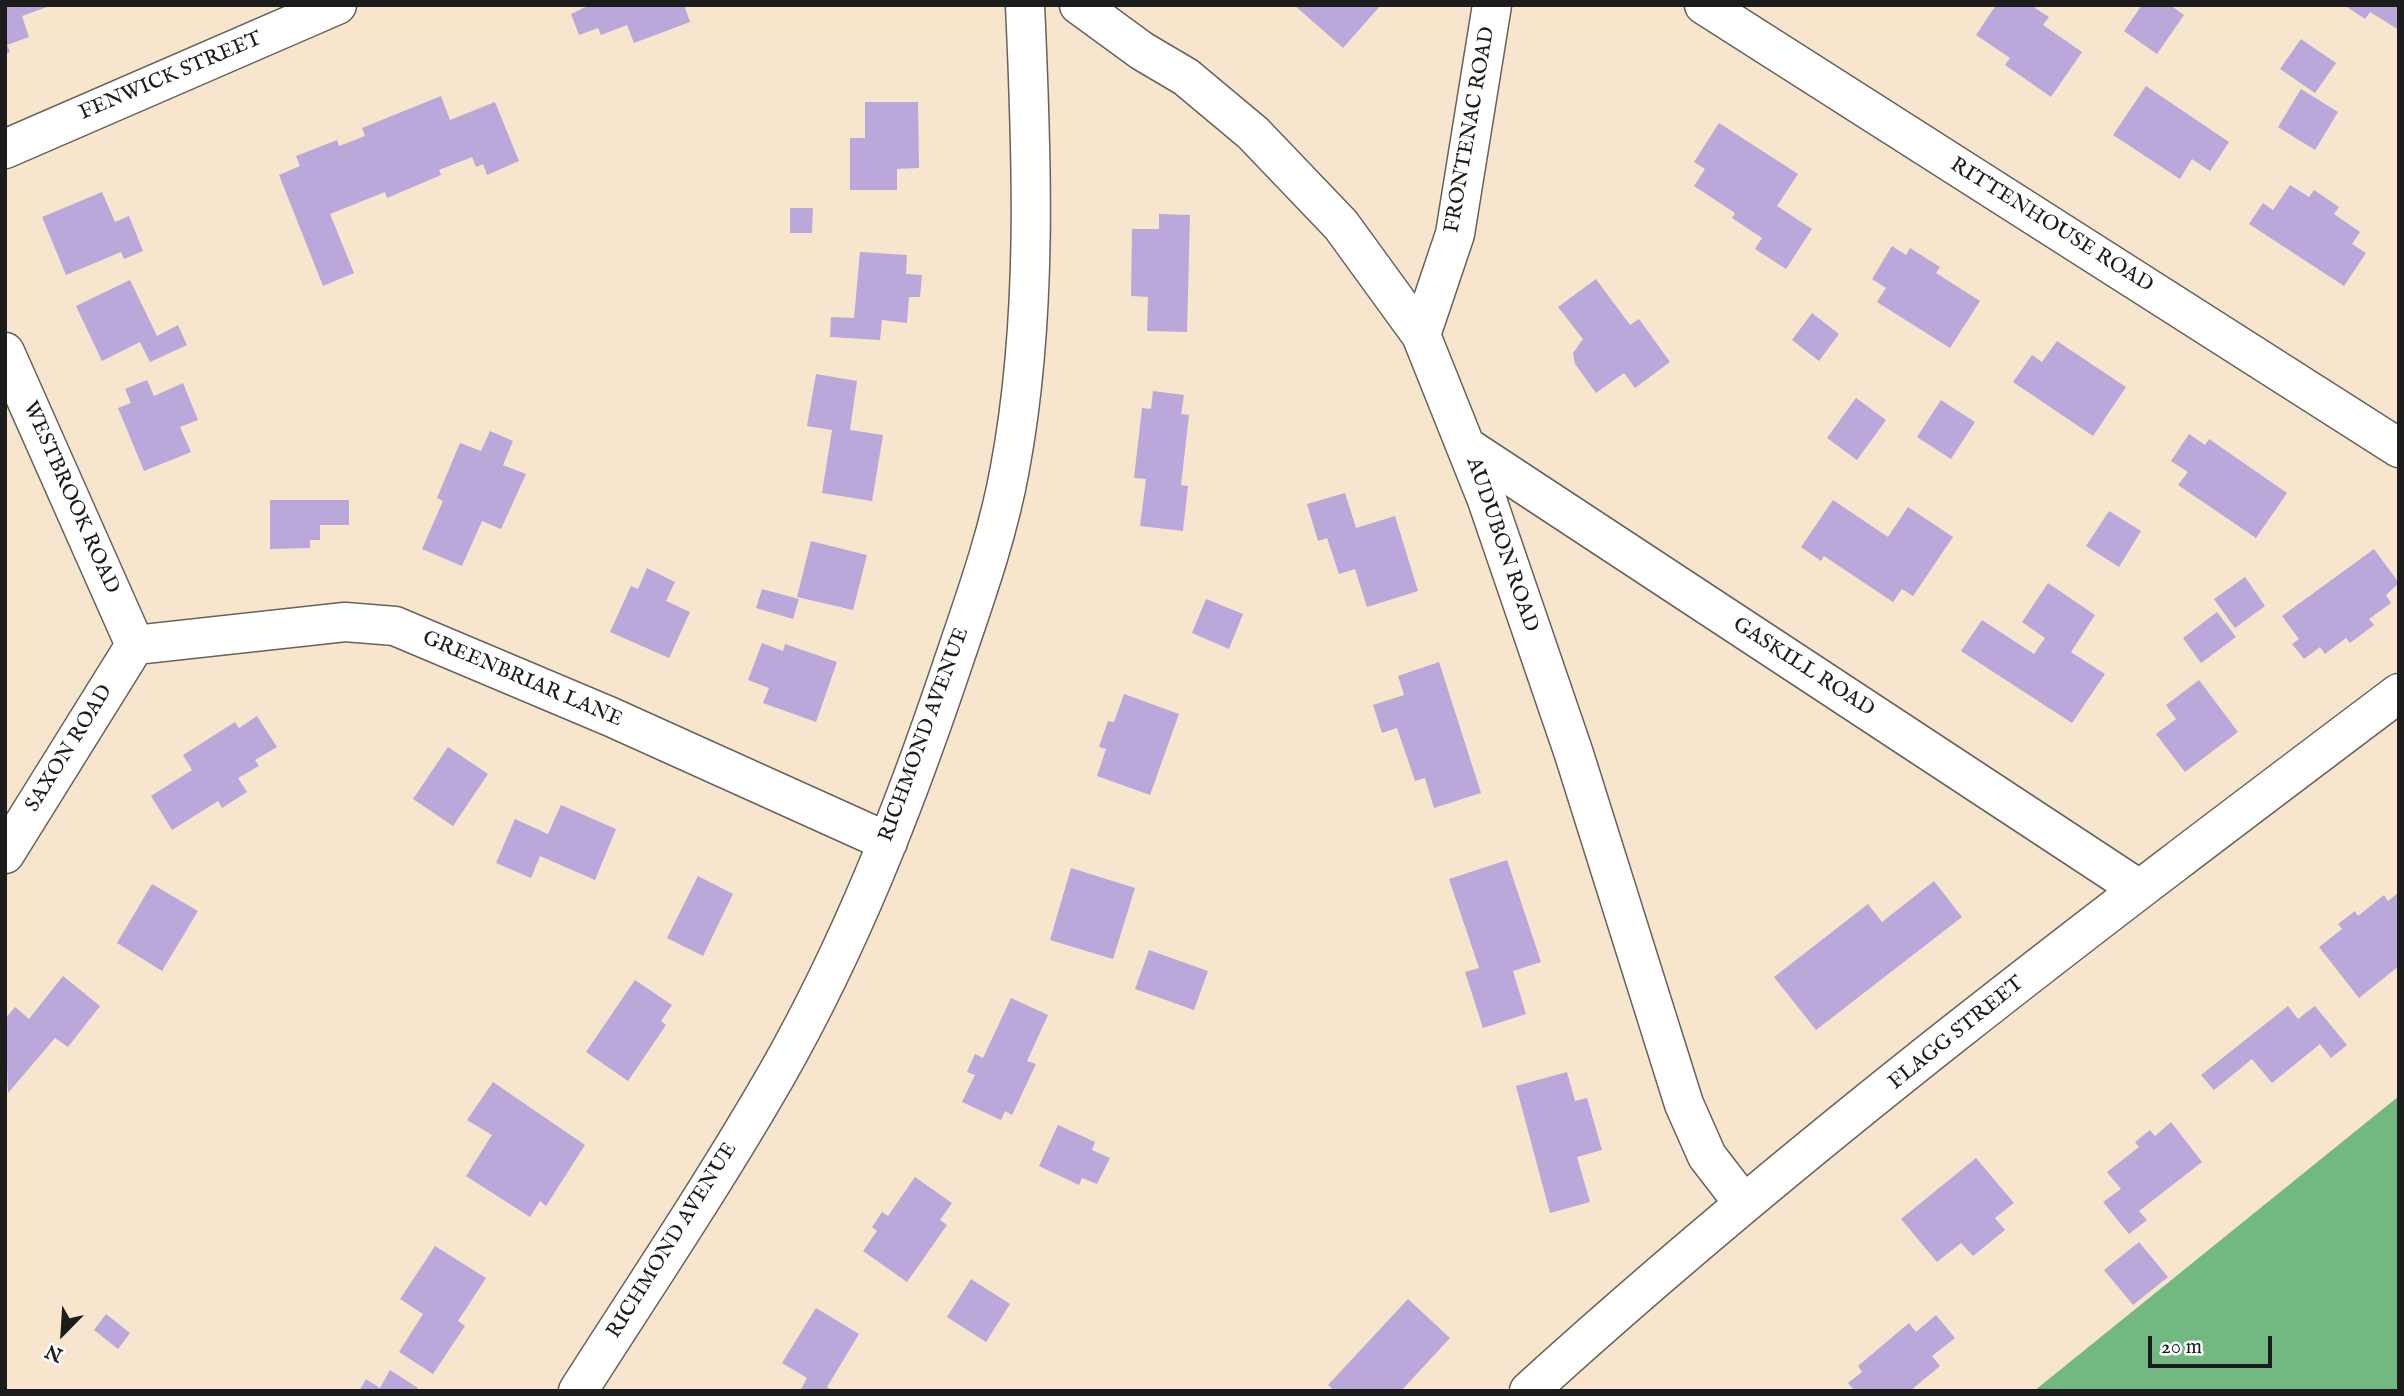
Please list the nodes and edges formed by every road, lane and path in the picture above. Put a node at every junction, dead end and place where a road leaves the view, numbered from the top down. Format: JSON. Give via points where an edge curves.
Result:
{"nodes":[{"id":1,"x":337,"y":5,"type":"edge"},
{"id":2,"x":1024,"y":5,"type":"edge"},
{"id":3,"x":1079,"y":5,"type":"edge"},
{"id":4,"x":1492,"y":5,"type":"edge"},
{"id":5,"x":1704,"y":5,"type":"edge"},
{"id":6,"x":5,"y":149,"type":"edge"},
{"id":7,"x":1421,"y":335,"type":"junction"},
{"id":8,"x":5,"y":352,"type":"edge"},
{"id":9,"x":1467,"y":447,"type":"junction"},
{"id":10,"x":2399,"y":448,"type":"edge"},
{"id":11,"x":135,"y":645,"type":"junction"},
{"id":12,"x":2399,"y":693,"type":"edge"},
{"id":13,"x":888,"y":842,"type":"junction"},
{"id":14,"x":5,"y":854,"type":"edge"},
{"id":15,"x":2139,"y":889,"type":"junction"},
{"id":16,"x":1744,"y":1203,"type":"junction"},
{"id":17,"x":578,"y":1391,"type":"edge"},
{"id":18,"x":1529,"y":1391,"type":"edge"}],
"edges":[{"from":1,"to":6,"type":"street","name":"FENWICK STREET"},
{"from":2,"to":13,"type":"street","name":"RICHMOND AVENUE","via":[[1032,151],[1021,387],[1010,470],[960,643]]},
{"from":3,"to":7,"type":"street","name":"AUDUBON ROAD","via":[[1186,77],[1253,133],[1340,225]]},
{"from":4,"to":7,"type":"street","name":"FRONTENAC ROAD","via":[[1454,234]]},
{"from":5,"to":10,"type":"street","name":"RITTENHOUSE ROAD"},
{"from":7,"to":9,"type":"street","name":"AUDUBON ROAD"},
{"from":8,"to":11,"type":"street","name":"WESTBROOK ROAD"},
{"from":9,"to":15,"type":"street","name":"GASKILL ROAD"},
{"from":9,"to":16,"type":"street","name":"AUDUBON ROAD","via":[[1574,754],[1684,1104],[1707,1156]]},
{"from":11,"to":13,"type":"street","name":"GREENBRIAR LANE","via":[[345,622],[395,626]]},
{"from":11,"to":14,"type":"street","name":"SAXON ROAD"},
{"from":12,"to":15,"type":"street","name":"FLAGG STREET"},
{"from":13,"to":17,"type":"street","name":"RICHMOND AVENUE","via":[[827,978],[777,1074]]},
{"from":15,"to":16,"type":"street","name":"FLAGG STREET"},
{"from":16,"to":18,"type":"street","name":"FLAGG STREET"}]}
